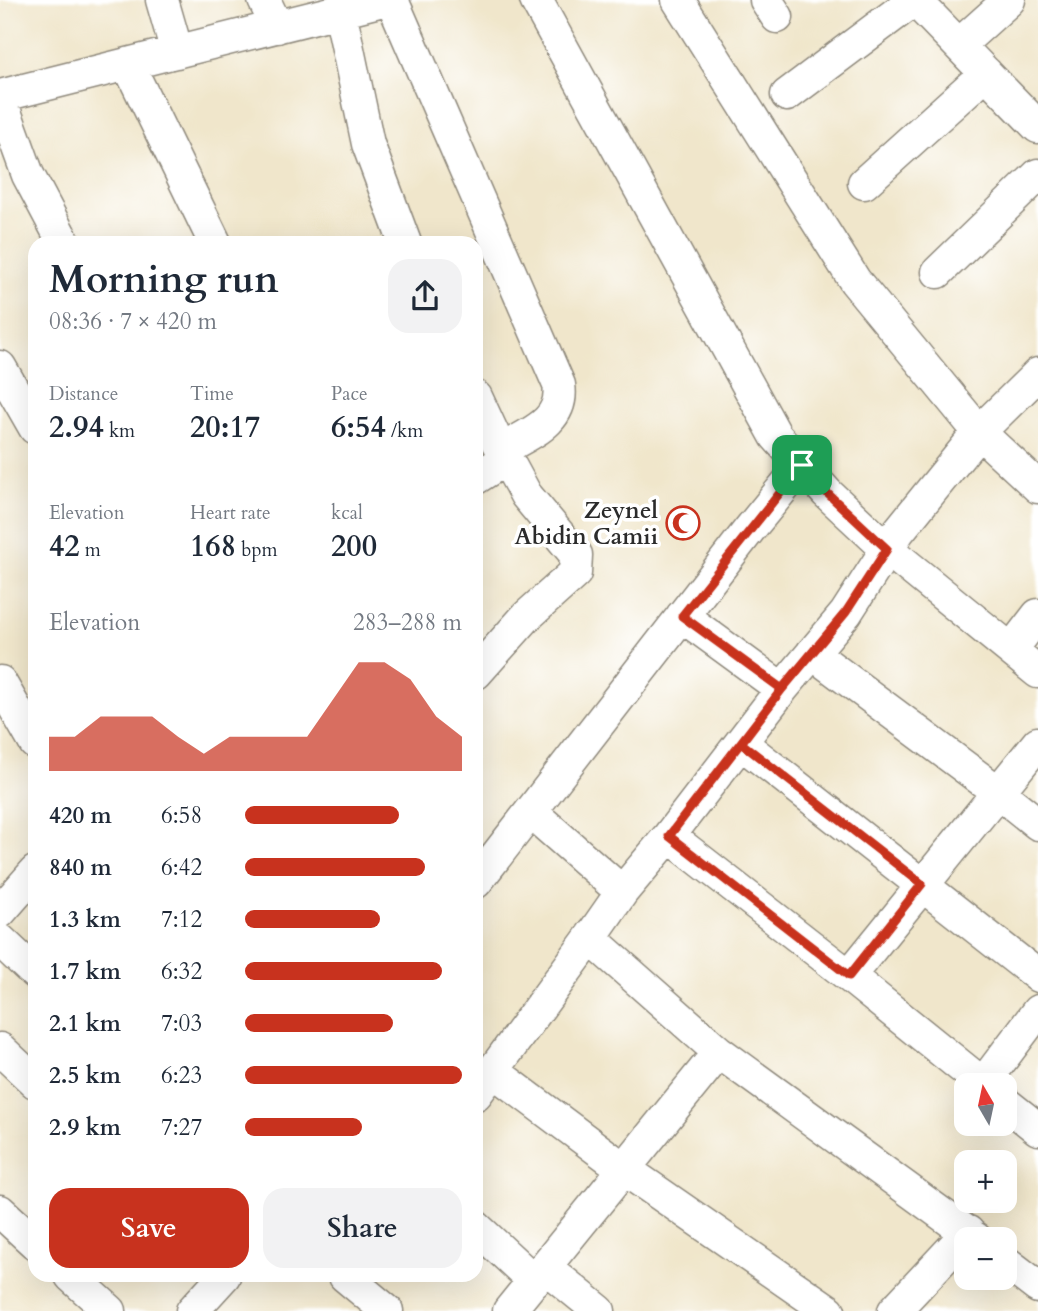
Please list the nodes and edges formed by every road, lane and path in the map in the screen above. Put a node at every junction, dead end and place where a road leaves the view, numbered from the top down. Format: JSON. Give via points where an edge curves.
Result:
{"nodes":[{"id":1,"x":162,"y":0,"type":"edge"},
{"id":2,"x":383,"y":0,"type":"edge"},
{"id":3,"x":392,"y":0,"type":"edge"},
{"id":4,"x":536,"y":0,"type":"edge"},
{"id":5,"x":678,"y":0,"type":"edge"},
{"id":6,"x":914,"y":0,"type":"edge"},
{"id":7,"x":1009,"y":0,"type":"edge"},
{"id":8,"x":340,"y":11,"type":"junction"},
{"id":9,"x":271,"y":13,"type":"edge"},
{"id":10,"x":958,"y":45,"type":"junction"},
{"id":11,"x":177,"y":52,"type":"junction"},
{"id":12,"x":128,"y":64,"type":"junction"},
{"id":13,"x":986,"y":73,"type":"junction"},
{"id":14,"x":787,"y":95,"type":"dead end"},
{"id":15,"x":0,"y":97,"type":"edge"},
{"id":16,"x":1038,"y":127,"type":"edge"},
{"id":17,"x":1038,"y":176,"type":"edge"},
{"id":18,"x":864,"y":183,"type":"dead end"},
{"id":19,"x":60,"y":236,"type":"edge"},
{"id":20,"x":212,"y":236,"type":"edge"},
{"id":21,"x":402,"y":236,"type":"edge"},
{"id":22,"x":938,"y":272,"type":"dead end"},
{"id":23,"x":0,"y":367,"type":"edge"},
{"id":24,"x":1038,"y":374,"type":"edge"},
{"id":25,"x":483,"y":411,"type":"edge"},
{"id":26,"x":28,"y":416,"type":"edge"},
{"id":27,"x":979,"y":432,"type":"junction"},
{"id":28,"x":504,"y":454,"type":"junction"},
{"id":29,"x":802,"y":465,"type":"junction"},
{"id":30,"x":483,"y":472,"type":"edge"},
{"id":31,"x":1038,"y":487,"type":"edge"},
{"id":32,"x":887,"y":549,"type":"junction"},
{"id":33,"x":1038,"y":615,"type":"edge"},
{"id":34,"x":682,"y":616,"type":"junction"},
{"id":35,"x":1010,"y":650,"type":"junction"},
{"id":36,"x":812,"y":653,"type":"junction"},
{"id":37,"x":483,"y":665,"type":"edge"},
{"id":38,"x":1038,"y":672,"type":"edge"},
{"id":39,"x":0,"y":682,"type":"edge"},
{"id":40,"x":782,"y":689,"type":"junction"},
{"id":41,"x":28,"y":731,"type":"edge"},
{"id":42,"x":741,"y":743,"type":"junction"},
{"id":43,"x":1038,"y":744,"type":"edge"},
{"id":44,"x":998,"y":792,"type":"junction"},
{"id":45,"x":531,"y":811,"type":"junction"},
{"id":46,"x":1038,"y":824,"type":"edge"},
{"id":47,"x":669,"y":836,"type":"junction"},
{"id":48,"x":483,"y":872,"type":"edge"},
{"id":49,"x":28,"y":880,"type":"edge"},
{"id":50,"x":922,"y":884,"type":"junction"},
{"id":51,"x":622,"y":892,"type":"junction"},
{"id":52,"x":0,"y":912,"type":"edge"},
{"id":53,"x":590,"y":938,"type":"junction"},
{"id":54,"x":0,"y":940,"type":"edge"},
{"id":55,"x":28,"y":966,"type":"edge"},
{"id":56,"x":849,"y":976,"type":"junction"},
{"id":57,"x":1038,"y":976,"type":"edge"},
{"id":58,"x":1038,"y":1011,"type":"edge"},
{"id":59,"x":0,"y":1049,"type":"edge"},
{"id":60,"x":719,"y":1052,"type":"junction"},
{"id":61,"x":968,"y":1073,"type":"edge"},
{"id":62,"x":992,"y":1073,"type":"edge"},
{"id":63,"x":28,"y":1076,"type":"edge"},
{"id":64,"x":485,"y":1082,"type":"edge"},
{"id":65,"x":1017,"y":1112,"type":"edge"},
{"id":66,"x":1038,"y":1129,"type":"edge"},
{"id":67,"x":624,"y":1169,"type":"junction"},
{"id":68,"x":0,"y":1211,"type":"edge"},
{"id":69,"x":960,"y":1227,"type":"edge"},
{"id":70,"x":483,"y":1232,"type":"edge"},
{"id":71,"x":28,"y":1237,"type":"edge"},
{"id":72,"x":954,"y":1253,"type":"edge"},
{"id":73,"x":1017,"y":1271,"type":"edge"},
{"id":74,"x":539,"y":1274,"type":"junction"},
{"id":75,"x":78,"y":1282,"type":"edge"},
{"id":76,"x":219,"y":1282,"type":"edge"},
{"id":77,"x":352,"y":1282,"type":"edge"},
{"id":78,"x":1038,"y":1287,"type":"edge"},
{"id":79,"x":110,"y":1311,"type":"edge"},
{"id":80,"x":193,"y":1311,"type":"edge"},
{"id":81,"x":387,"y":1311,"type":"edge"},
{"id":82,"x":509,"y":1311,"type":"edge"},
{"id":83,"x":599,"y":1311,"type":"edge"},
{"id":84,"x":829,"y":1311,"type":"edge"},
{"id":85,"x":894,"y":1311,"type":"edge"}],
"edges":[{"from":1,"to":11,"type":"street"},
{"from":2,"to":8,"type":"street"},
{"from":3,"to":28,"type":"street","via":[[559,385],[562,399],[556,412]]},
{"from":4,"to":29,"type":"street","via":[[776,436]]},
{"from":5,"to":27,"type":"street","via":[[855,281]]},
{"from":6,"to":10,"type":"street"},
{"from":6,"to":14,"type":"street"},
{"from":7,"to":10,"type":"street"},
{"from":8,"to":9,"type":"street"},
{"from":8,"to":21,"type":"street","via":[[368,144]]},
{"from":9,"to":11,"type":"street"},
{"from":10,"to":13,"type":"street"},
{"from":11,"to":12,"type":"street"},
{"from":12,"to":15,"type":"street"},
{"from":12,"to":20,"type":"street"},
{"from":13,"to":16,"type":"street"},
{"from":13,"to":18,"type":"street"},
{"from":15,"to":19,"type":"street","via":[[28,175]]},
{"from":17,"to":22,"type":"street"},
{"from":23,"to":26,"type":"street"},
{"from":24,"to":27,"type":"street"},
{"from":25,"to":28,"type":"street"},
{"from":27,"to":31,"type":"street"},
{"from":27,"to":32,"type":"street"},
{"from":28,"to":30,"type":"street"},
{"from":28,"to":37,"type":"street","via":[[526,495],[576,555],[575,573],[526,617]]},
{"from":29,"to":32,"type":"street"},
{"from":29,"to":34,"type":"street"},
{"from":32,"to":35,"type":"street"},
{"from":32,"to":36,"type":"street","via":[[846,612]]},
{"from":33,"to":35,"type":"street"},
{"from":34,"to":40,"type":"street"},
{"from":34,"to":45,"type":"street"},
{"from":35,"to":38,"type":"street"},
{"from":36,"to":40,"type":"street"},
{"from":36,"to":44,"type":"street"},
{"from":39,"to":41,"type":"street"},
{"from":40,"to":42,"type":"street"},
{"from":42,"to":47,"type":"street"},
{"from":42,"to":50,"type":"street"},
{"from":43,"to":44,"type":"street"},
{"from":44,"to":46,"type":"street"},
{"from":44,"to":50,"type":"street"},
{"from":45,"to":48,"type":"street"},
{"from":45,"to":51,"type":"street"},
{"from":47,"to":51,"type":"street"},
{"from":47,"to":56,"type":"street"},
{"from":49,"to":52,"type":"street"},
{"from":50,"to":56,"type":"street"},
{"from":50,"to":57,"type":"street"},
{"from":51,"to":53,"type":"street"},
{"from":53,"to":60,"type":"street"},
{"from":53,"to":64,"type":"street"},
{"from":54,"to":55,"type":"street"},
{"from":56,"to":61,"type":"street"},
{"from":58,"to":62,"type":"street"},
{"from":59,"to":63,"type":"street"},
{"from":60,"to":67,"type":"street"},
{"from":60,"to":69,"type":"street"},
{"from":64,"to":67,"type":"street"},
{"from":65,"to":66,"type":"street"},
{"from":67,"to":74,"type":"street"},
{"from":67,"to":84,"type":"street"},
{"from":68,"to":71,"type":"street"},
{"from":70,"to":74,"type":"street"},
{"from":72,"to":85,"type":"street"},
{"from":73,"to":78,"type":"street"},
{"from":74,"to":82,"type":"street"},
{"from":74,"to":83,"type":"street"},
{"from":75,"to":79,"type":"street"},
{"from":76,"to":80,"type":"street"},
{"from":77,"to":81,"type":"street"}]}
